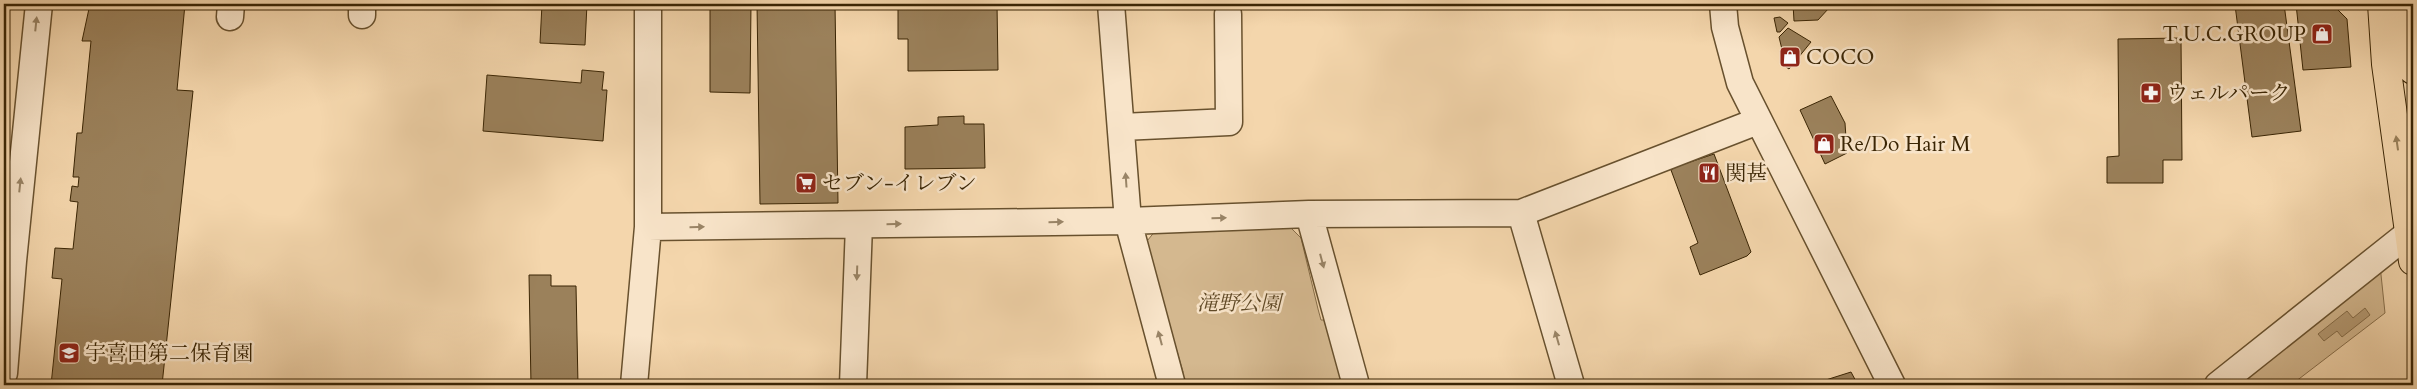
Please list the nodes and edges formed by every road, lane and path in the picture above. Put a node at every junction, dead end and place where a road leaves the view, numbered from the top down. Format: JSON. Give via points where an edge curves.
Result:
{"nodes":[{"id":1,"x":38,"y":4,"type":"edge"},
{"id":2,"x":648,"y":4,"type":"edge"},
{"id":3,"x":1111,"y":4,"type":"edge"},
{"id":4,"x":1724,"y":4,"type":"edge"},
{"id":5,"x":2382,"y":4,"type":"edge"},
{"id":6,"x":2408,"y":4,"type":"edge"},
{"id":7,"x":1228,"y":14,"type":"dead end"},
{"id":8,"x":2413,"y":70,"type":"edge"},
{"id":9,"x":1758,"y":121,"type":"junction"},
{"id":10,"x":1122,"y":127,"type":"junction"},
{"id":11,"x":1521,"y":213,"type":"junction"},
{"id":12,"x":1309,"y":214,"type":"junction"},
{"id":13,"x":1128,"y":221,"type":"junction"},
{"id":14,"x":859,"y":225,"type":"junction"},
{"id":15,"x":648,"y":227,"type":"junction"},
{"id":16,"x":2409,"y":234,"type":"junction"},
{"id":17,"x":8,"y":261,"type":"edge"},
{"id":18,"x":2413,"y":261,"type":"edge"},
{"id":19,"x":4,"y":374,"type":"edge"},
{"id":20,"x":634,"y":385,"type":"edge"},
{"id":21,"x":853,"y":385,"type":"edge"},
{"id":22,"x":1172,"y":385,"type":"edge"},
{"id":23,"x":1356,"y":385,"type":"edge"},
{"id":24,"x":1571,"y":385,"type":"edge"},
{"id":25,"x":1892,"y":385,"type":"edge"},
{"id":26,"x":2218,"y":385,"type":"edge"}],
"edges":[{"from":17,"to":1,"type":"street","one_way":true},
{"from":2,"to":15,"type":"street"},
{"from":3,"to":10,"type":"street"},
{"from":4,"to":9,"type":"street","via":[[1731,55],[1740,84]]},
{"from":16,"to":5,"type":"main road","one_way":true,"via":[[2386,64]]},
{"from":6,"to":8,"type":"main road"},
{"from":7,"to":10,"type":"street","via":[[1229,122]]},
{"from":9,"to":11,"type":"street"},
{"from":9,"to":25,"type":"street"},
{"from":13,"to":10,"type":"street","one_way":true},
{"from":11,"to":12,"type":"street"},
{"from":24,"to":11,"type":"street","one_way":true},
{"from":13,"to":12,"type":"street","one_way":true},
{"from":12,"to":23,"type":"street","one_way":true},
{"from":14,"to":13,"type":"street","one_way":true},
{"from":22,"to":13,"type":"street","one_way":true},
{"from":15,"to":14,"type":"street","one_way":true},
{"from":14,"to":21,"type":"street","one_way":true},
{"from":15,"to":20,"type":"street"},
{"from":16,"to":18,"type":"main road"},
{"from":16,"to":26,"type":"street"},
{"from":17,"to":19,"type":"street"}]}
